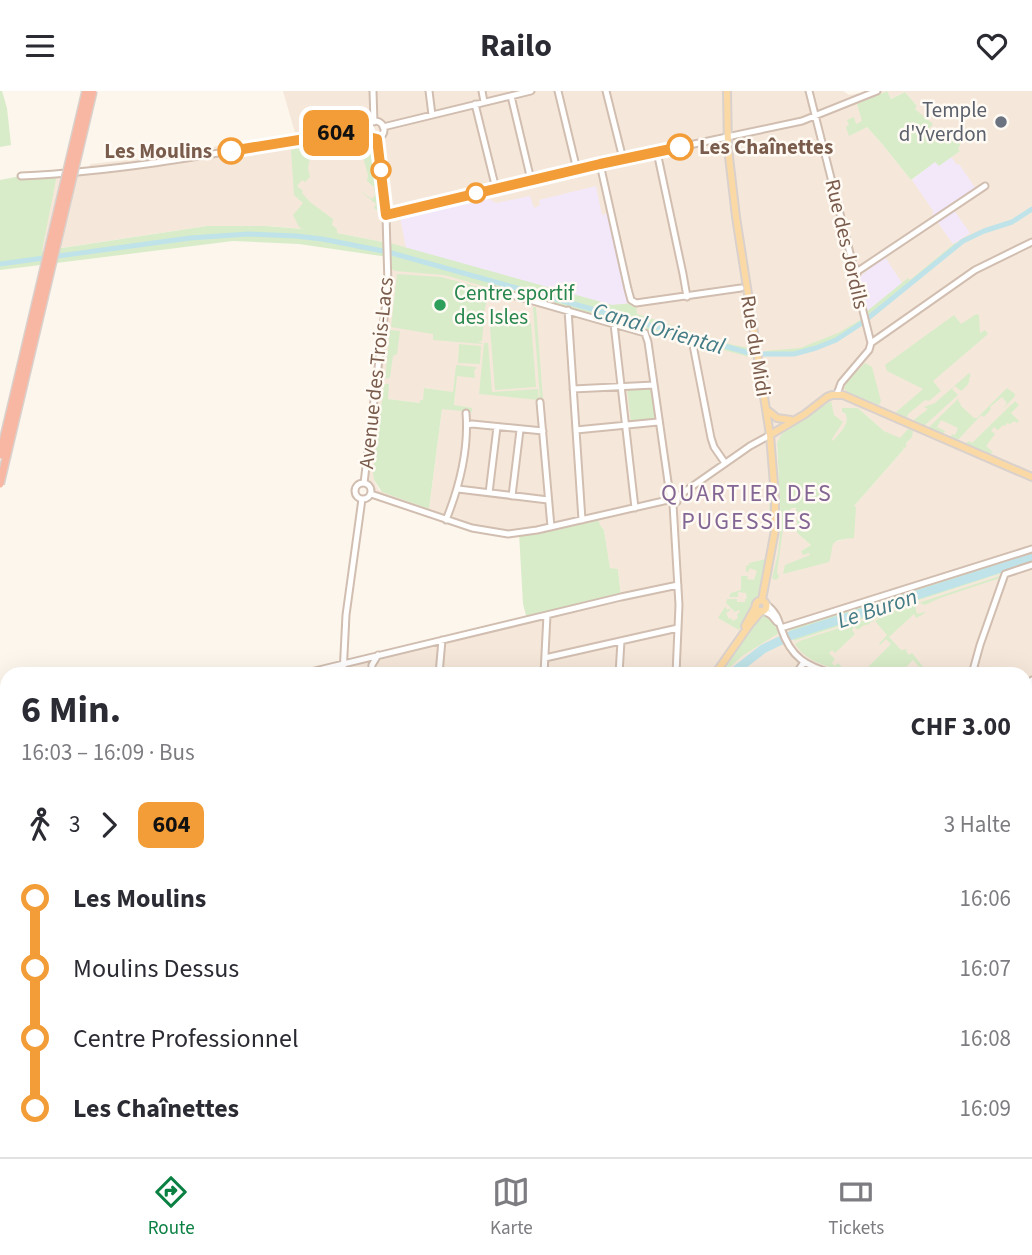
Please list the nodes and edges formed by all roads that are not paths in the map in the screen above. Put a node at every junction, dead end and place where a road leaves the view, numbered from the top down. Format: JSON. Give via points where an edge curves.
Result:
{"nodes":[{"id":1,"x":86,"y":91,"type":"edge"},
{"id":2,"x":93,"y":91,"type":"edge"},
{"id":3,"x":373,"y":91,"type":"edge"},
{"id":4,"x":429,"y":91,"type":"edge"},
{"id":5,"x":482,"y":91,"type":"edge"},
{"id":6,"x":531,"y":91,"type":"edge"},
{"id":7,"x":558,"y":91,"type":"edge"},
{"id":8,"x":606,"y":91,"type":"edge"},
{"id":9,"x":727,"y":91,"type":"edge"},
{"id":10,"x":809,"y":91,"type":"edge"},
{"id":11,"x":877,"y":91,"type":"edge"},
{"id":12,"x":511,"y":96,"type":"junction"},
{"id":13,"x":484,"y":102,"type":"junction"},
{"id":14,"x":475,"y":104,"type":"junction"},
{"id":15,"x":432,"y":115,"type":"junction"},
{"id":16,"x":815,"y":115,"type":"junction"},
{"id":17,"x":374,"y":122,"type":"junction"},
{"id":18,"x":383,"y":127,"type":"junction"},
{"id":19,"x":366,"y":129,"type":"junction"},
{"id":20,"x":728,"y":137,"type":"junction"},
{"id":21,"x":377,"y":139,"type":"junction"},
{"id":22,"x":657,"y":152,"type":"junction"},
{"id":23,"x":623,"y":159,"type":"junction"},
{"id":24,"x":600,"y":164,"type":"junction"},
{"id":25,"x":577,"y":170,"type":"junction"},
{"id":26,"x":21,"y":176,"type":"dead end"},
{"id":27,"x":531,"y":180,"type":"junction"},
{"id":28,"x":985,"y":186,"type":"dead end"},
{"id":29,"x":496,"y":189,"type":"junction"},
{"id":30,"x":386,"y":215,"type":"junction"},
{"id":31,"x":1032,"y":242,"type":"edge"},
{"id":32,"x":858,"y":271,"type":"junction"},
{"id":33,"x":491,"y":289,"type":"dead end"},
{"id":34,"x":741,"y":289,"type":"dead end"},
{"id":35,"x":687,"y":297,"type":"junction"},
{"id":36,"x":568,"y":310,"type":"junction"},
{"id":37,"x":614,"y":324,"type":"junction"},
{"id":38,"x":871,"y":343,"type":"junction"},
{"id":39,"x":693,"y":345,"type":"dead end"},
{"id":40,"x":654,"y":385,"type":"junction"},
{"id":41,"x":621,"y":386,"type":"junction"},
{"id":42,"x":573,"y":389,"type":"junction"},
{"id":43,"x":837,"y":394,"type":"junction"},
{"id":44,"x":540,"y":402,"type":"dead end"},
{"id":45,"x":766,"y":409,"type":"junction"},
{"id":46,"x":466,"y":413,"type":"dead end"},
{"id":47,"x":803,"y":416,"type":"junction"},
{"id":48,"x":658,"y":422,"type":"junction"},
{"id":49,"x":467,"y":425,"type":"junction"},
{"id":50,"x":625,"y":425,"type":"junction"},
{"id":51,"x":497,"y":427,"type":"junction"},
{"id":52,"x":520,"y":430,"type":"junction"},
{"id":53,"x":576,"y":430,"type":"junction"},
{"id":54,"x":543,"y":431,"type":"junction"},
{"id":55,"x":770,"y":435,"type":"junction"},
{"id":56,"x":751,"y":446,"type":"junction"},
{"id":57,"x":0,"y":455,"type":"edge"},
{"id":58,"x":771,"y":457,"type":"junction"},
{"id":59,"x":725,"y":463,"type":"junction"},
{"id":60,"x":1032,"y":477,"type":"edge"},
{"id":61,"x":364,"y":483,"type":"junction"},
{"id":62,"x":0,"y":484,"type":"edge"},
{"id":63,"x":458,"y":489,"type":"junction"},
{"id":64,"x":371,"y":493,"type":"junction"},
{"id":65,"x":489,"y":493,"type":"junction"},
{"id":66,"x":512,"y":496,"type":"junction"},
{"id":67,"x":362,"y":499,"type":"junction"},
{"id":68,"x":548,"y":500,"type":"junction"},
{"id":69,"x":670,"y":500,"type":"junction"},
{"id":70,"x":635,"y":508,"type":"junction"},
{"id":71,"x":446,"y":520,"type":"junction"},
{"id":72,"x":582,"y":520,"type":"junction"},
{"id":73,"x":551,"y":527,"type":"junction"},
{"id":74,"x":1032,"y":549,"type":"edge"},
{"id":75,"x":1032,"y":565,"type":"edge"},
{"id":76,"x":678,"y":585,"type":"junction"},
{"id":77,"x":762,"y":607,"type":"junction"},
{"id":78,"x":547,"y":615,"type":"junction"},
{"id":79,"x":678,"y":628,"type":"junction"},
{"id":80,"x":782,"y":630,"type":"junction"},
{"id":81,"x":442,"y":640,"type":"junction"},
{"id":82,"x":621,"y":641,"type":"junction"},
{"id":83,"x":377,"y":655,"type":"junction"},
{"id":84,"x":545,"y":658,"type":"junction"},
{"id":85,"x":344,"y":663,"type":"junction"},
{"id":86,"x":804,"y":663,"type":"junction"},
{"id":87,"x":329,"y":667,"type":"edge"},
{"id":88,"x":344,"y":667,"type":"edge"},
{"id":89,"x":372,"y":667,"type":"edge"},
{"id":90,"x":440,"y":667,"type":"edge"},
{"id":91,"x":544,"y":667,"type":"edge"},
{"id":92,"x":619,"y":667,"type":"edge"},
{"id":93,"x":676,"y":667,"type":"edge"},
{"id":94,"x":720,"y":667,"type":"edge"},
{"id":95,"x":801,"y":667,"type":"edge"},
{"id":96,"x":813,"y":667,"type":"edge"},
{"id":97,"x":974,"y":667,"type":"edge"}],
"edges":[{"from":1,"to":57,"type":"highway","bridge":true},
{"from":2,"to":62,"type":"highway","bridge":true},
{"from":3,"to":17,"type":"street"},
{"from":4,"to":15,"type":"street"},
{"from":5,"to":13,"type":"street"},
{"from":6,"to":12,"type":"street"},
{"from":7,"to":25,"type":"street"},
{"from":8,"to":23,"type":"street"},
{"from":9,"to":20,"type":"main road","name":"Rue du Midi"},
{"from":10,"to":16,"type":"street","name":"Rue des Jordils"},
{"from":11,"to":16,"type":"street"},
{"from":12,"to":13,"type":"street"},
{"from":12,"to":27,"type":"street"},
{"from":13,"to":14,"type":"street"},
{"from":14,"to":15,"type":"street"},
{"from":14,"to":29,"type":"street"},
{"from":15,"to":18,"type":"street"},
{"from":16,"to":20,"type":"street"},
{"from":16,"to":32,"type":"street","name":"Rue des Jordils"},
{"from":17,"to":18,"type":"street"},
{"from":17,"to":19,"type":"street"},
{"from":18,"to":21,"type":"street"},
{"from":19,"to":21,"type":"street","via":[[369,137]]},
{"from":19,"to":26,"type":"street","via":[[134,167]]},
{"from":20,"to":22,"type":"street"},
{"from":20,"to":45,"type":"main road","name":"Rue du Midi"},
{"from":21,"to":30,"type":"street"},
{"from":22,"to":23,"type":"street"},
{"from":22,"to":35,"type":"street"},
{"from":23,"to":24,"type":"street"},
{"from":24,"to":25,"type":"street"},
{"from":24,"to":35,"type":"street","via":[[631,300]]},
{"from":25,"to":27,"type":"street"},
{"from":27,"to":29,"type":"street"},
{"from":28,"to":32,"type":"street"},
{"from":29,"to":30,"type":"street"},
{"from":30,"to":61,"type":"street","name":"Avenue des Trois-Lacs","via":[[388,299]]},
{"from":31,"to":38,"type":"street","via":[[974,271]]},
{"from":32,"to":38,"type":"street","name":"Rue des Jordils","via":[[855,279]]},
{"from":33,"to":36,"type":"street"},
{"from":34,"to":35,"type":"street"},
{"from":36,"to":37,"type":"street"},
{"from":36,"to":42,"type":"street"},
{"from":37,"to":40,"type":"street","via":[[647,336]]},
{"from":37,"to":41,"type":"street"},
{"from":38,"to":43,"type":"street"},
{"from":39,"to":59,"type":"street","via":[[711,438]]},
{"from":40,"to":41,"type":"street"},
{"from":40,"to":48,"type":"street"},
{"from":41,"to":42,"type":"street"},
{"from":41,"to":50,"type":"street"},
{"from":42,"to":53,"type":"street"},
{"from":43,"to":47,"type":"main road"},
{"from":43,"to":60,"type":"main road"},
{"from":44,"to":54,"type":"street"},
{"from":45,"to":47,"type":"main road","via":[[780,419]]},
{"from":45,"to":55,"type":"main road","name":"Rue du Midi"},
{"from":46,"to":49,"type":"street"},
{"from":47,"to":55,"type":"main road"},
{"from":48,"to":50,"type":"street"},
{"from":48,"to":69,"type":"street"},
{"from":49,"to":51,"type":"street"},
{"from":49,"to":63,"type":"street"},
{"from":50,"to":53,"type":"street"},
{"from":50,"to":70,"type":"street"},
{"from":51,"to":52,"type":"street"},
{"from":51,"to":65,"type":"street"},
{"from":52,"to":54,"type":"street"},
{"from":52,"to":66,"type":"street"},
{"from":53,"to":72,"type":"street"},
{"from":54,"to":68,"type":"street"},
{"from":55,"to":56,"type":"street"},
{"from":55,"to":58,"type":"main road","name":"Rue du Midi"},
{"from":56,"to":58,"type":"street","via":[[764,445]]},
{"from":56,"to":59,"type":"street"},
{"from":58,"to":77,"type":"main road","name":"Rue du Midi","via":[[775,530]]},
{"from":59,"to":69,"type":"street"},
{"from":61,"to":64,"type":"street"},
{"from":61,"to":67,"type":"street","via":[[355,489]]},
{"from":63,"to":65,"type":"street"},
{"from":63,"to":71,"type":"street"},
{"from":64,"to":67,"type":"street"},
{"from":64,"to":71,"type":"street"},
{"from":65,"to":66,"type":"street"},
{"from":66,"to":68,"type":"street"},
{"from":67,"to":85,"type":"street","name":"Avenue des Trois-Lacs"},
{"from":68,"to":73,"type":"street"},
{"from":69,"to":70,"type":"street"},
{"from":69,"to":76,"type":"street"},
{"from":70,"to":72,"type":"street"},
{"from":71,"to":73,"type":"street","via":[[499,533]]},
{"from":72,"to":73,"type":"street"},
{"from":74,"to":80,"type":"street"},
{"from":75,"to":97,"type":"street","via":[[1005,574]]},
{"from":76,"to":78,"type":"street"},
{"from":76,"to":79,"type":"street"},
{"from":77,"to":80,"type":"street","via":[[778,616]]},
{"from":77,"to":94,"type":"main road","name":"Rue du Midi","via":[[751,612]]},
{"from":78,"to":81,"type":"street"},
{"from":78,"to":84,"type":"street"},
{"from":79,"to":82,"type":"street"},
{"from":79,"to":93,"type":"street"},
{"from":80,"to":86,"type":"street"},
{"from":81,"to":83,"type":"street"},
{"from":81,"to":90,"type":"street"},
{"from":82,"to":84,"type":"street"},
{"from":82,"to":92,"type":"street"},
{"from":83,"to":85,"type":"street"},
{"from":83,"to":89,"type":"street"},
{"from":84,"to":91,"type":"street"},
{"from":85,"to":87,"type":"street"},
{"from":85,"to":88,"type":"street","name":"Avenue des Trois-Lacs"},
{"from":86,"to":95,"type":"street"},
{"from":86,"to":96,"type":"street"}]}
